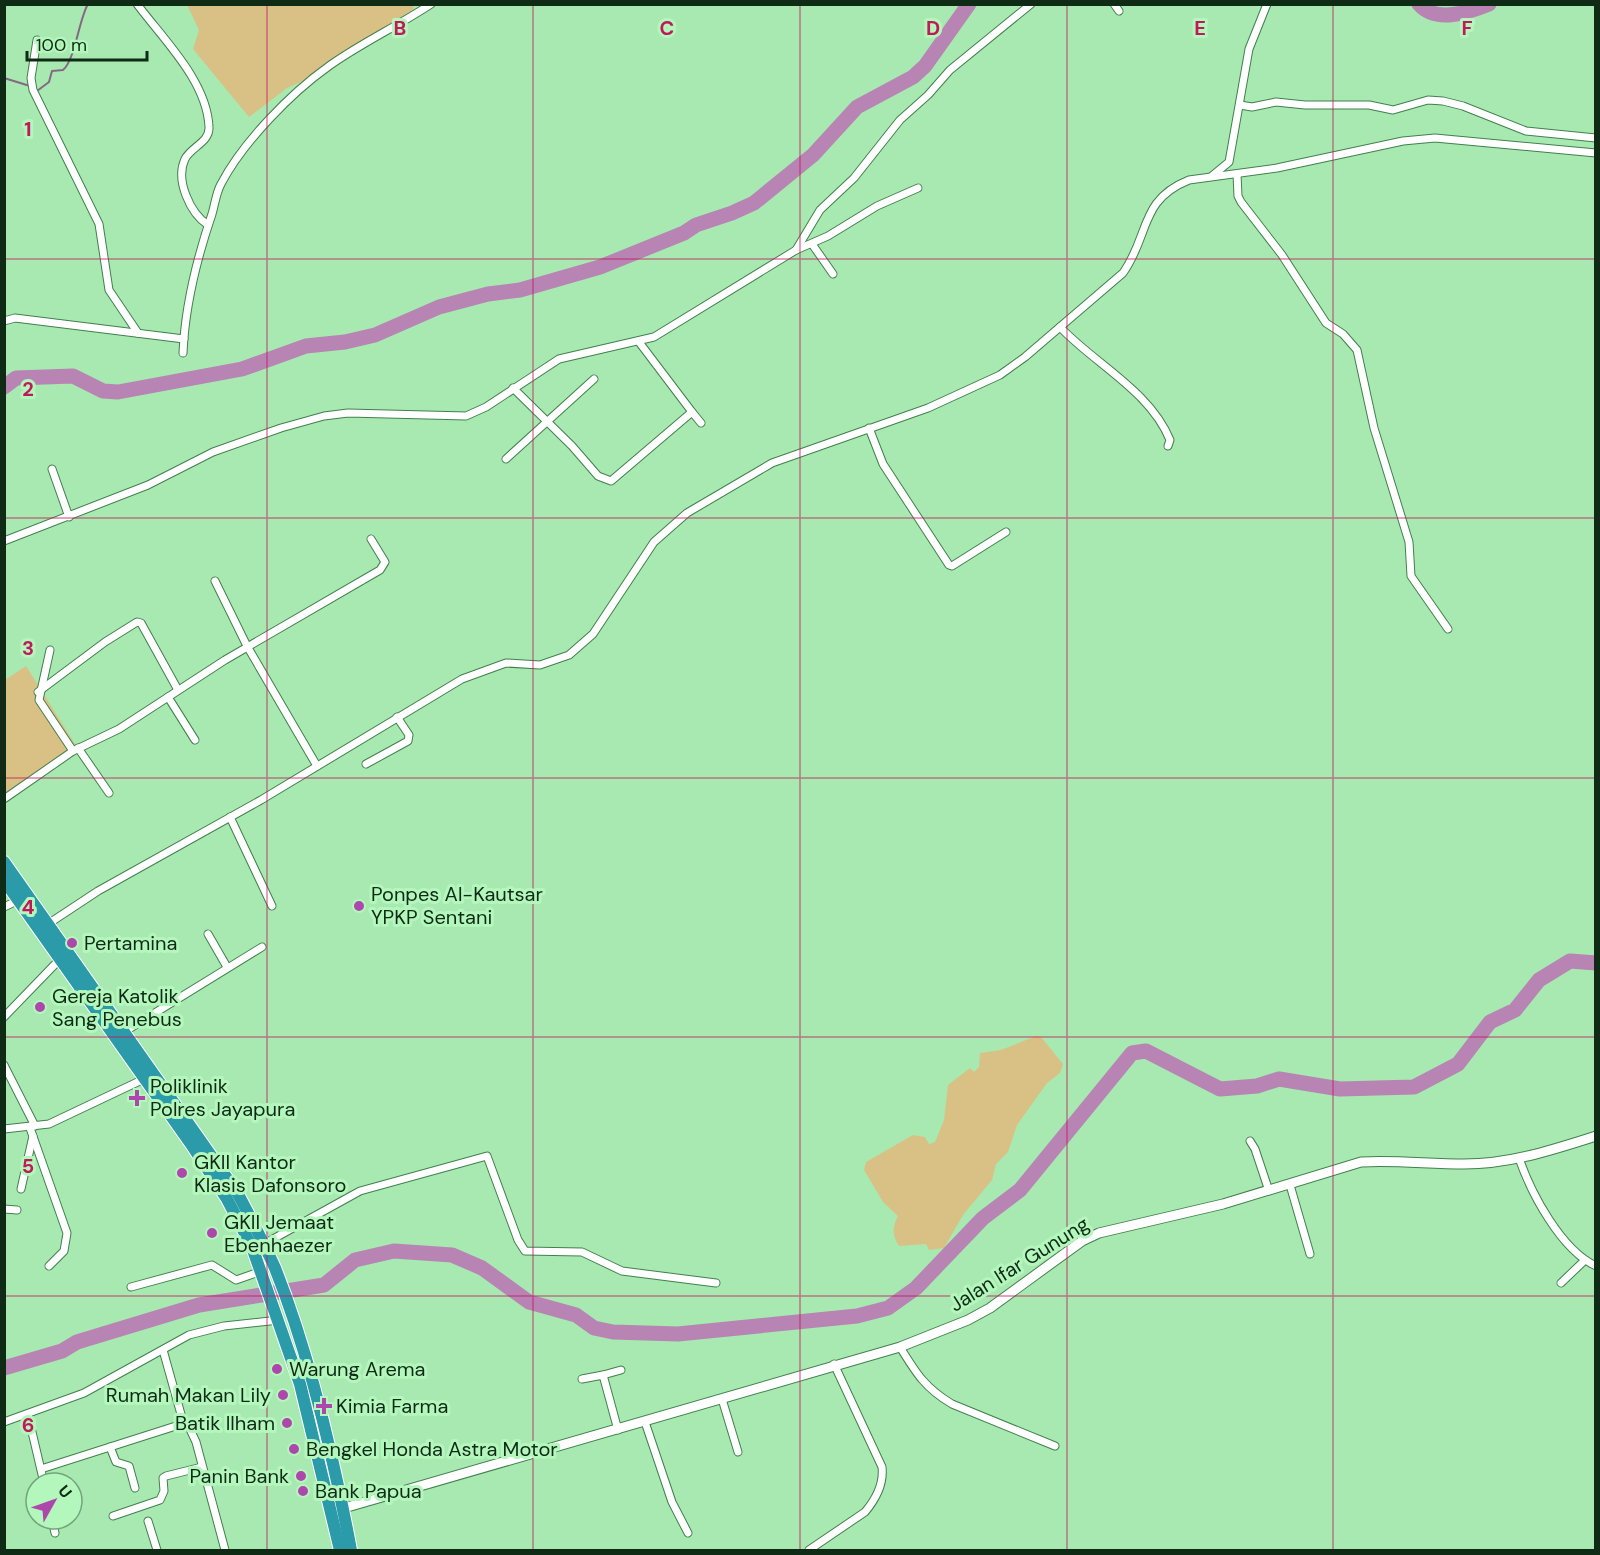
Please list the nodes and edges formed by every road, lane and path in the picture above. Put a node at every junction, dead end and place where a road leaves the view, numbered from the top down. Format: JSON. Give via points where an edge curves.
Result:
{"nodes":[{"id":1,"x":137,"y":4,"type":"edge"},
{"id":2,"x":431,"y":4,"type":"edge"},
{"id":3,"x":1031,"y":4,"type":"edge"},
{"id":4,"x":1267,"y":4,"type":"edge"},
{"id":5,"x":37,"y":40,"type":"dead end"},
{"id":6,"x":1240,"y":105,"type":"junction"},
{"id":7,"x":1596,"y":138,"type":"edge"},
{"id":8,"x":1596,"y":153,"type":"edge"},
{"id":9,"x":1229,"y":162,"type":"junction"},
{"id":10,"x":1235,"y":174,"type":"junction"},
{"id":11,"x":1212,"y":176,"type":"junction"},
{"id":12,"x":918,"y":188,"type":"dead end"},
{"id":13,"x":208,"y":225,"type":"junction"},
{"id":14,"x":812,"y":244,"type":"junction"},
{"id":15,"x":796,"y":250,"type":"junction"},
{"id":16,"x":833,"y":274,"type":"dead end"},
{"id":17,"x":4,"y":321,"type":"edge"},
{"id":18,"x":1060,"y":327,"type":"junction"},
{"id":19,"x":138,"y":333,"type":"junction"},
{"id":20,"x":184,"y":339,"type":"junction"},
{"id":21,"x":639,"y":342,"type":"junction"},
{"id":22,"x":183,"y":353,"type":"dead end"},
{"id":23,"x":594,"y":379,"type":"dead end"},
{"id":24,"x":513,"y":388,"type":"junction"},
{"id":25,"x":692,"y":412,"type":"junction"},
{"id":26,"x":547,"y":423,"type":"junction"},
{"id":27,"x":701,"y":423,"type":"dead end"},
{"id":28,"x":869,"y":428,"type":"junction"},
{"id":29,"x":1167,"y":446,"type":"dead end"},
{"id":30,"x":506,"y":459,"type":"dead end"},
{"id":31,"x":52,"y":469,"type":"dead end"},
{"id":32,"x":69,"y":517,"type":"junction"},
{"id":33,"x":1006,"y":532,"type":"dead end"},
{"id":34,"x":371,"y":539,"type":"dead end"},
{"id":35,"x":4,"y":541,"type":"edge"},
{"id":36,"x":215,"y":581,"type":"dead end"},
{"id":37,"x":1448,"y":629,"type":"dead end"},
{"id":38,"x":248,"y":646,"type":"junction"},
{"id":39,"x":50,"y":650,"type":"dead end"},
{"id":40,"x":178,"y":690,"type":"junction"},
{"id":41,"x":38,"y":692,"type":"junction"},
{"id":42,"x":168,"y":697,"type":"junction"},
{"id":43,"x":397,"y":717,"type":"junction"},
{"id":44,"x":195,"y":740,"type":"dead end"},
{"id":45,"x":76,"y":750,"type":"junction"},
{"id":46,"x":366,"y":764,"type":"dead end"},
{"id":47,"x":317,"y":766,"type":"junction"},
{"id":48,"x":109,"y":793,"type":"dead end"},
{"id":49,"x":4,"y":799,"type":"edge"},
{"id":50,"x":230,"y":817,"type":"junction"},
{"id":51,"x":4,"y":862,"type":"edge"},
{"id":52,"x":4,"y":880,"type":"edge"},
{"id":53,"x":23,"y":897,"type":"junction"},
{"id":54,"x":272,"y":906,"type":"dead end"},
{"id":55,"x":4,"y":907,"type":"edge"},
{"id":56,"x":48,"y":924,"type":"junction"},
{"id":57,"x":208,"y":933,"type":"dead end"},
{"id":58,"x":262,"y":947,"type":"dead end"},
{"id":59,"x":64,"y":956,"type":"junction"},
{"id":60,"x":227,"y":967,"type":"junction"},
{"id":61,"x":83,"y":983,"type":"junction"},
{"id":62,"x":4,"y":1017,"type":"edge"},
{"id":63,"x":124,"y":1032,"type":"junction"},
{"id":64,"x":4,"y":1065,"type":"edge"},
{"id":65,"x":149,"y":1077,"type":"junction"},
{"id":66,"x":32,"y":1127,"type":"junction"},
{"id":67,"x":4,"y":1129,"type":"edge"},
{"id":68,"x":33,"y":1136,"type":"junction"},
{"id":69,"x":1596,"y":1136,"type":"edge"},
{"id":70,"x":1250,"y":1141,"type":"dead end"},
{"id":71,"x":1519,"y":1158,"type":"junction"},
{"id":72,"x":1290,"y":1185,"type":"junction"},
{"id":73,"x":21,"y":1189,"type":"dead end"},
{"id":74,"x":1269,"y":1191,"type":"junction"},
{"id":75,"x":233,"y":1197,"type":"junction"},
{"id":76,"x":4,"y":1209,"type":"edge"},
{"id":77,"x":17,"y":1210,"type":"dead end"},
{"id":78,"x":264,"y":1245,"type":"junction"},
{"id":79,"x":1310,"y":1254,"type":"dead end"},
{"id":80,"x":1584,"y":1261,"type":"junction"},
{"id":81,"x":49,"y":1266,"type":"dead end"},
{"id":82,"x":1596,"y":1266,"type":"edge"},
{"id":83,"x":267,"y":1271,"type":"junction"},
{"id":84,"x":716,"y":1283,"type":"dead end"},
{"id":85,"x":1561,"y":1283,"type":"dead end"},
{"id":86,"x":131,"y":1287,"type":"dead end"},
{"id":87,"x":278,"y":1318,"type":"junction"},
{"id":88,"x":900,"y":1347,"type":"junction"},
{"id":89,"x":163,"y":1350,"type":"junction"},
{"id":90,"x":834,"y":1364,"type":"junction"},
{"id":91,"x":621,"y":1370,"type":"dead end"},
{"id":92,"x":603,"y":1375,"type":"junction"},
{"id":93,"x":582,"y":1379,"type":"dead end"},
{"id":94,"x":722,"y":1399,"type":"junction"},
{"id":95,"x":28,"y":1415,"type":"junction"},
{"id":96,"x":4,"y":1422,"type":"edge"},
{"id":97,"x":645,"y":1422,"type":"junction"},
{"id":98,"x":184,"y":1425,"type":"junction"},
{"id":99,"x":618,"y":1430,"type":"junction"},
{"id":100,"x":1055,"y":1446,"type":"dead end"},
{"id":101,"x":110,"y":1447,"type":"junction"},
{"id":102,"x":738,"y":1452,"type":"dead end"},
{"id":103,"x":202,"y":1467,"type":"junction"},
{"id":104,"x":41,"y":1469,"type":"joint"},
{"id":105,"x":135,"y":1488,"type":"dead end"},
{"id":106,"x":337,"y":1510,"type":"junction"},
{"id":107,"x":113,"y":1516,"type":"dead end"},
{"id":108,"x":148,"y":1521,"type":"dead end"},
{"id":109,"x":688,"y":1533,"type":"dead end"},
{"id":110,"x":158,"y":1551,"type":"edge"},
{"id":111,"x":225,"y":1551,"type":"edge"},
{"id":112,"x":339,"y":1551,"type":"edge"},
{"id":113,"x":351,"y":1551,"type":"edge"},
{"id":114,"x":809,"y":1551,"type":"edge"}],
"edges":[{"from":1,"to":13,"type":"street","via":[[186,68],[207,118],[206,139],[192,149],[182,181],[191,207]]},
{"from":2,"to":13,"type":"street","via":[[342,56],[294,96],[253,139],[226,175]]},
{"from":3,"to":15,"type":"street","via":[[950,70],[900,120],[854,178],[820,210]]},
{"from":4,"to":6,"type":"street","via":[[1249,49]]},
{"from":5,"to":19,"type":"street","via":[[33,90],[99,224],[109,290]]},
{"from":6,"to":7,"type":"street","via":[[1369,105],[1393,110],[1436,101],[1463,106],[1526,131]]},
{"from":6,"to":9,"type":"street"},
{"from":8,"to":10,"type":"street","via":[[1435,138]]},
{"from":9,"to":10,"type":"street"},
{"from":9,"to":11,"type":"street"},
{"from":10,"to":11,"type":"street"},
{"from":10,"to":37,"type":"street","via":[[1241,202],[1282,255],[1326,323],[1357,350],[1374,428],[1409,542],[1411,576]]},
{"from":11,"to":18,"type":"street","via":[[1189,180],[1162,195],[1123,273]]},
{"from":12,"to":14,"type":"street","via":[[877,206]]},
{"from":13,"to":20,"type":"street"},
{"from":14,"to":15,"type":"street"},
{"from":14,"to":16,"type":"street"},
{"from":15,"to":21,"type":"street","via":[[668,330]]},
{"from":17,"to":19,"type":"street","via":[[15,318]]},
{"from":18,"to":28,"type":"street","via":[[1000,375],[928,408]]},
{"from":18,"to":29,"type":"street","via":[[1153,410],[1170,440]]},
{"from":19,"to":20,"type":"street"},
{"from":20,"to":22,"type":"street"},
{"from":21,"to":24,"type":"street","via":[[570,354]]},
{"from":21,"to":25,"type":"street"},
{"from":23,"to":26,"type":"street"},
{"from":24,"to":26,"type":"street"},
{"from":24,"to":32,"type":"street","via":[[466,416],[348,413],[304,421],[213,452],[158,481]]},
{"from":25,"to":26,"type":"street","via":[[611,481],[598,476]]},
{"from":25,"to":27,"type":"street"},
{"from":26,"to":30,"type":"street"},
{"from":28,"to":33,"type":"street","via":[[883,464],[949,565]]},
{"from":28,"to":43,"type":"street","via":[[772,463],[687,513],[654,542],[599,627],[569,656],[550,663],[511,662],[494,666],[443,689]]},
{"from":31,"to":32,"type":"street"},
{"from":32,"to":35,"type":"street"},
{"from":34,"to":38,"type":"street","via":[[385,562],[384,567]]},
{"from":36,"to":38,"type":"street"},
{"from":38,"to":40,"type":"street"},
{"from":38,"to":47,"type":"street"},
{"from":39,"to":41,"type":"street"},
{"from":40,"to":41,"type":"street","via":[[137,622]]},
{"from":40,"to":42,"type":"street"},
{"from":41,"to":45,"type":"street","via":[[39,700]]},
{"from":42,"to":44,"type":"street"},
{"from":42,"to":45,"type":"street","via":[[119,729]]},
{"from":43,"to":46,"type":"street","via":[[409,735],[408,741]]},
{"from":43,"to":47,"type":"street"},
{"from":45,"to":48,"type":"street"},
{"from":45,"to":49,"type":"street"},
{"from":47,"to":50,"type":"street"},
{"from":50,"to":54,"type":"street"},
{"from":50,"to":56,"type":"street","via":[[98,891]]},
{"from":51,"to":53,"type":"highway"},
{"from":52,"to":53,"type":"highway"},
{"from":53,"to":55,"type":"street"},
{"from":53,"to":56,"type":"highway"},
{"from":53,"to":59,"type":"highway"},
{"from":56,"to":59,"type":"highway"},
{"from":57,"to":60,"type":"street"},
{"from":58,"to":60,"type":"street"},
{"from":59,"to":61,"type":"highway"},
{"from":59,"to":62,"type":"street"},
{"from":60,"to":63,"type":"street"},
{"from":61,"to":63,"type":"highway"},
{"from":61,"to":65,"type":"highway"},
{"from":63,"to":65,"type":"highway"},
{"from":64,"to":66,"type":"street"},
{"from":65,"to":66,"type":"street","via":[[78,1112]]},
{"from":65,"to":75,"type":"highway"},
{"from":66,"to":67,"type":"street"},
{"from":66,"to":68,"type":"street"},
{"from":68,"to":73,"type":"street"},
{"from":68,"to":81,"type":"street","via":[[67,1233],[64,1251]]},
{"from":69,"to":71,"type":"street","name":"Jalan Ifar Gunung"},
{"from":70,"to":74,"type":"street"},
{"from":71,"to":72,"type":"street","name":"Jalan Ifar Gunung","via":[[1465,1164],[1361,1161]]},
{"from":71,"to":80,"type":"street","via":[[1535,1196]]},
{"from":72,"to":74,"type":"street","name":"Jalan Ifar Gunung"},
{"from":72,"to":79,"type":"street"},
{"from":74,"to":88,"type":"street","name":"Jalan Ifar Gunung","via":[[1089,1237],[990,1308]]},
{"from":75,"to":78,"type":"highway"},
{"from":75,"to":83,"type":"highway"},
{"from":76,"to":77,"type":"street"},
{"from":78,"to":83,"type":"highway"},
{"from":78,"to":84,"type":"street","via":[[360,1191],[487,1156],[525,1251],[582,1252],[622,1271]]},
{"from":80,"to":82,"type":"street"},
{"from":80,"to":85,"type":"street"},
{"from":83,"to":86,"type":"street","via":[[236,1280],[212,1265]]},
{"from":83,"to":87,"type":"highway"},
{"from":83,"to":106,"type":"highway","via":[[290,1312],[321,1423]]},
{"from":87,"to":89,"type":"street","via":[[209,1329]]},
{"from":87,"to":106,"type":"highway"},
{"from":88,"to":90,"type":"street","name":"Jalan Ifar Gunung"},
{"from":88,"to":100,"type":"street","via":[[922,1383],[936,1395]]},
{"from":89,"to":95,"type":"street","via":[[84,1393]]},
{"from":89,"to":98,"type":"street"},
{"from":90,"to":94,"type":"street","name":"Jalan Ifar Gunung"},
{"from":90,"to":114,"type":"street","via":[[882,1467],[882,1481],[865,1512]]},
{"from":91,"to":92,"type":"street"},
{"from":92,"to":93,"type":"street"},
{"from":92,"to":99,"type":"street"},
{"from":94,"to":97,"type":"street","name":"Jalan Ifar Gunung"},
{"from":94,"to":102,"type":"street"},
{"from":95,"to":96,"type":"street"},
{"from":95,"to":104,"type":"street"},
{"from":97,"to":99,"type":"street","name":"Jalan Ifar Gunung"},
{"from":97,"to":109,"type":"street","via":[[672,1502]]},
{"from":98,"to":101,"type":"street"},
{"from":98,"to":103,"type":"street","via":[[193,1433]]},
{"from":99,"to":106,"type":"street","name":"Jalan Ifar Gunung"},
{"from":101,"to":104,"type":"street"},
{"from":101,"to":105,"type":"street","via":[[116,1462],[129,1466]]},
{"from":103,"to":107,"type":"street","via":[[166,1476],[160,1500]]},
{"from":103,"to":111,"type":"street"},
{"from":106,"to":112,"type":"highway"},
{"from":106,"to":113,"type":"highway"},
{"from":108,"to":110,"type":"street"}]}
